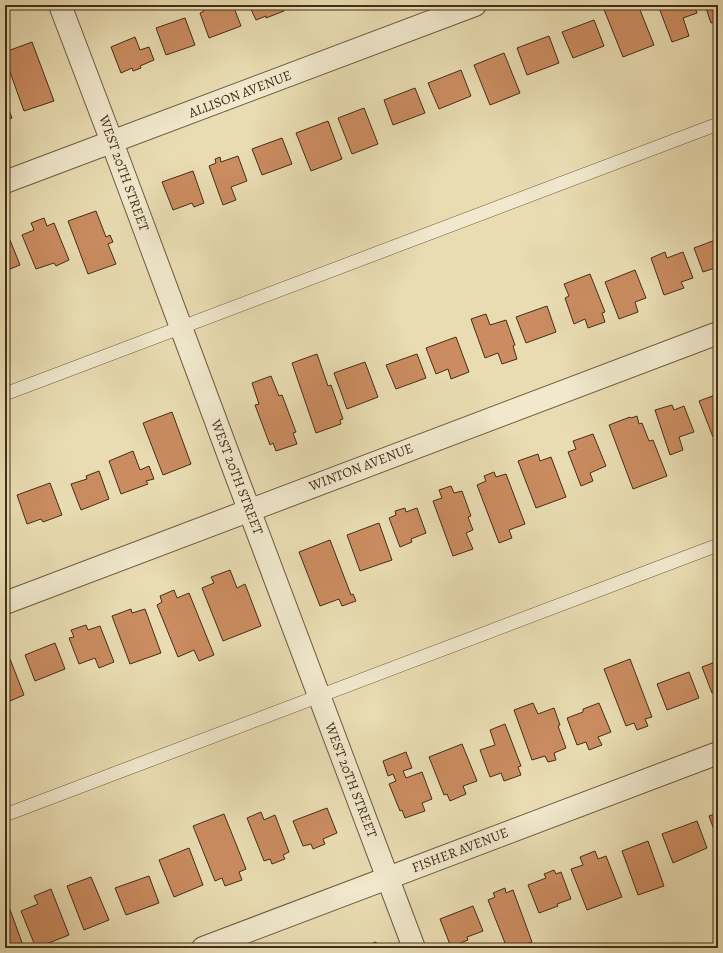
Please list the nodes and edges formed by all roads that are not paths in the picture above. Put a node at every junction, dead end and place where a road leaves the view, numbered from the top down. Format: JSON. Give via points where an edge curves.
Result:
{"nodes":[{"id":1,"x":60,"y":5,"type":"edge"},
{"id":2,"x":475,"y":5,"type":"edge"},
{"id":3,"x":718,"y":124,"type":"edge"},
{"id":4,"x":112,"y":142,"type":"junction"},
{"id":5,"x":5,"y":182,"type":"edge"},
{"id":6,"x":181,"y":327,"type":"junction"},
{"id":7,"x":718,"y":333,"type":"edge"},
{"id":8,"x":5,"y":394,"type":"edge"},
{"id":9,"x":250,"y":510,"type":"junction"},
{"id":10,"x":718,"y":545,"type":"edge"},
{"id":11,"x":5,"y":603,"type":"edge"},
{"id":12,"x":320,"y":696,"type":"junction"},
{"id":13,"x":718,"y":753,"type":"edge"},
{"id":14,"x":5,"y":815,"type":"edge"},
{"id":15,"x":388,"y":877,"type":"junction"},
{"id":16,"x":203,"y":948,"type":"edge"},
{"id":17,"x":414,"y":948,"type":"edge"}],
"edges":[{"from":1,"to":4,"type":"street","name":"WEST 20TH STREET"},
{"from":2,"to":4,"type":"street","name":"ALLISON AVENUE"},
{"from":3,"to":6,"type":"lane"},
{"from":4,"to":5,"type":"street","name":"ALLISON AVENUE"},
{"from":4,"to":6,"type":"street","name":"WEST 20TH STREET"},
{"from":6,"to":8,"type":"lane"},
{"from":6,"to":9,"type":"street","name":"WEST 20TH STREET"},
{"from":7,"to":9,"type":"street","name":"WINTON AVENUE"},
{"from":9,"to":11,"type":"street","name":"WINTON AVENUE"},
{"from":9,"to":12,"type":"street","name":"WEST 20TH STREET"},
{"from":10,"to":12,"type":"lane"},
{"from":12,"to":14,"type":"lane"},
{"from":12,"to":15,"type":"street","name":"WEST 20TH STREET"},
{"from":13,"to":15,"type":"street","name":"FISHER AVENUE"},
{"from":15,"to":16,"type":"street","name":"FISHER AVENUE"},
{"from":15,"to":17,"type":"street","name":"WEST 20TH STREET"}]}
